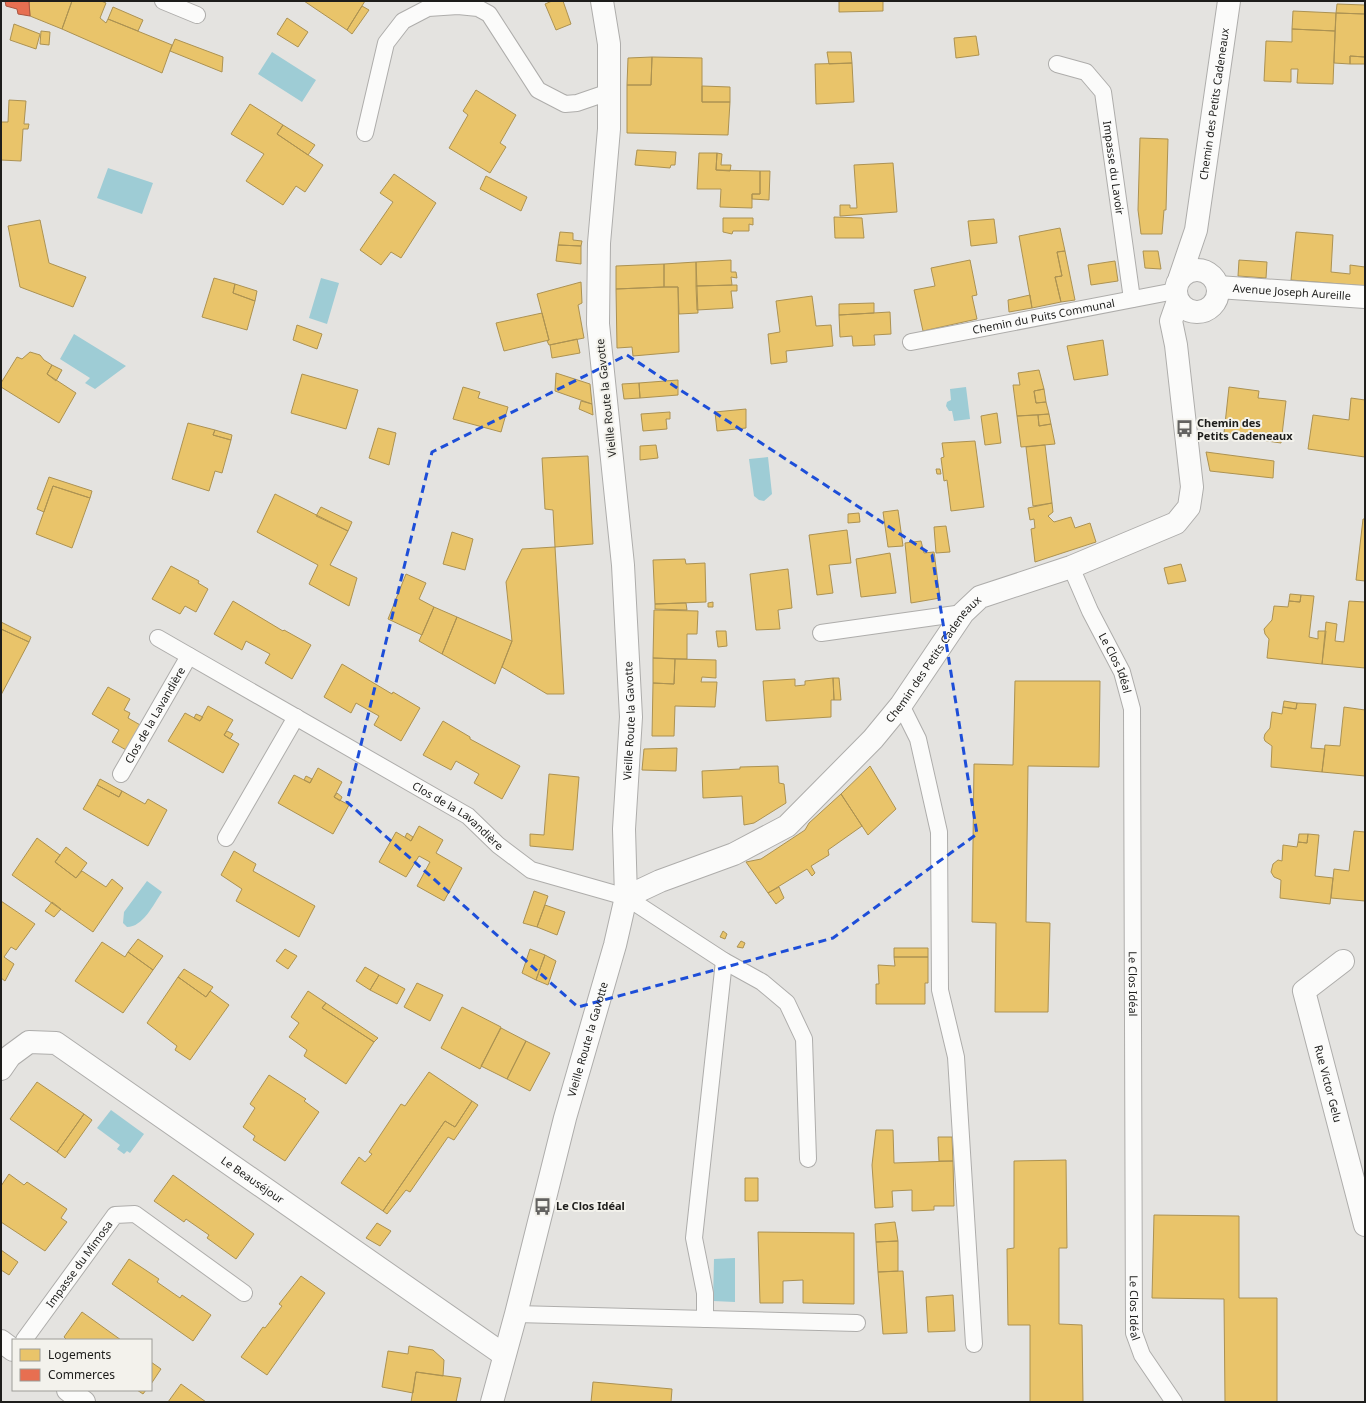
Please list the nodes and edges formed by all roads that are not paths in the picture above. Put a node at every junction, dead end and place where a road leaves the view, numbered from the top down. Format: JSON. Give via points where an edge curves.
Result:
{"nodes":[{"id":1,"x":163,"y":1,"type":"edge"},
{"id":2,"x":602,"y":1,"type":"edge"},
{"id":3,"x":1229,"y":1,"type":"edge"},
{"id":4,"x":196,"y":15,"type":"dead end"},
{"id":5,"x":1057,"y":64,"type":"dead end"},
{"id":6,"x":609,"y":92,"type":"junction"},
{"id":7,"x":365,"y":133,"type":"dead end"},
{"id":8,"x":1196,"y":230,"type":"junction"},
{"id":9,"x":1212,"y":280,"type":"junction"},
{"id":10,"x":1178,"y":290,"type":"junction"},
{"id":11,"x":1365,"y":297,"type":"edge"},
{"id":12,"x":1132,"y":299,"type":"junction"},
{"id":13,"x":1196,"y":312,"type":"junction"},
{"id":14,"x":911,"y":342,"type":"dead end"},
{"id":15,"x":1176,"y":346,"type":"junction"},
{"id":16,"x":1071,"y":567,"type":"junction"},
{"id":17,"x":963,"y":613,"type":"junction"},
{"id":18,"x":821,"y":633,"type":"dead end"},
{"id":19,"x":158,"y":638,"type":"dead end"},
{"id":20,"x":189,"y":656,"type":"junction"},
{"id":21,"x":901,"y":705,"type":"junction"},
{"id":22,"x":296,"y":717,"type":"junction"},
{"id":23,"x":121,"y":774,"type":"dead end"},
{"id":24,"x":226,"y":838,"type":"dead end"},
{"id":25,"x":626,"y":897,"type":"junction"},
{"id":26,"x":1343,"y":960,"type":"dead end"},
{"id":27,"x":724,"y":962,"type":"junction"},
{"id":28,"x":1,"y":1069,"type":"edge"},
{"id":29,"x":808,"y":1159,"type":"dead end"},
{"id":30,"x":1365,"y":1225,"type":"edge"},
{"id":31,"x":244,"y":1293,"type":"dead end"},
{"id":32,"x":516,"y":1314,"type":"junction"},
{"id":33,"x":704,"y":1319,"type":"junction"},
{"id":34,"x":857,"y":1323,"type":"dead end"},
{"id":35,"x":25,"y":1339,"type":"edge"},
{"id":36,"x":974,"y":1344,"type":"dead end"},
{"id":37,"x":504,"y":1355,"type":"junction"},
{"id":38,"x":69,"y":1391,"type":"edge"},
{"id":39,"x":84,"y":1402,"type":"edge"},
{"id":40,"x":492,"y":1402,"type":"edge"},
{"id":41,"x":1174,"y":1402,"type":"edge"}],
"edges":[{"from":1,"to":4,"type":"lane"},
{"from":2,"to":6,"type":"street","name":"Vieille Route la Gavotte","via":[[609,44]]},
{"from":3,"to":8,"type":"street","name":"Chemin des Petits Cadeneaux"},
{"from":5,"to":12,"type":"lane","name":"Impasse du Lavoir","via":[[1086,72],[1103,92]]},
{"from":6,"to":7,"type":"lane","via":[[577,103],[565,104],[538,90],[489,14],[478,8],[458,6],[428,8],[403,21],[386,43]]},
{"from":6,"to":25,"type":"street","name":"Vieille Route la Gavotte","via":[[609,129],[599,243],[598,324],[623,565],[631,717],[624,829]]},
{"from":8,"to":9,"type":"street","name":"Chemin des Petits Cadeneaux"},
{"from":8,"to":10,"type":"street","name":"Chemin des Petits Cadeneaux"},
{"from":9,"to":10,"type":"street","via":[[1193,270]]},
{"from":9,"to":11,"type":"street","name":"Avenue Joseph Aureille"},
{"from":9,"to":13,"type":"street","via":[[1218,294],[1213,305],[1208,310]]},
{"from":10,"to":12,"type":"lane","name":"Chemin du Puits Communal"},
{"from":10,"to":13,"type":"street","via":[[1188,311]]},
{"from":10,"to":15,"type":"street","name":"Chemin des Petits Cadeneaux","via":[[1171,322]]},
{"from":12,"to":14,"type":"lane","name":"Chemin du Puits Communal"},
{"from":13,"to":15,"type":"street"},
{"from":15,"to":16,"type":"street","name":"Chemin des Petits Cadeneaux","via":[[1192,488],[1189,507],[1176,523]]},
{"from":16,"to":17,"type":"street","name":"Chemin des Petits Cadeneaux","via":[[980,597]]},
{"from":16,"to":41,"type":"lane","name":"Le Clos Idéal","via":[[1090,611],[1122,672],[1132,709],[1134,1333],[1142,1355]]},
{"from":17,"to":18,"type":"lane"},
{"from":17,"to":21,"type":"street","name":"Chemin des Petits Cadeneaux"},
{"from":19,"to":20,"type":"lane","name":"Clos de la Lavandière"},
{"from":20,"to":22,"type":"lane","name":"Clos de la Lavandière"},
{"from":20,"to":23,"type":"lane","name":"Clos de la Lavandière"},
{"from":21,"to":25,"type":"street","name":"Chemin des Petits Cadeneaux","via":[[873,739],[787,826],[734,854],[660,881]]},
{"from":21,"to":36,"type":"lane","via":[[918,739],[939,832],[940,990],[956,1057]]},
{"from":22,"to":24,"type":"lane"},
{"from":22,"to":25,"type":"lane","name":"Clos de la Lavandière","via":[[468,816],[498,845],[531,870]]},
{"from":25,"to":27,"type":"lane","name":"Clos de la Lavandière"},
{"from":25,"to":32,"type":"street","name":"Vieille Route la Gavotte","via":[[615,945],[565,1118]]},
{"from":26,"to":30,"type":"street","name":"Rue Victor Gelu","via":[[1304,991]]},
{"from":27,"to":29,"type":"lane","name":"Clos de la Lavandière","via":[[762,982],[787,1003],[804,1039]]},
{"from":27,"to":33,"type":"lane","via":[[694,1238],[705,1293]]},
{"from":28,"to":37,"type":"street","name":"Le Beauséjour","via":[[10,1056],[29,1042],[56,1043]]},
{"from":31,"to":35,"type":"lane","name":"Impasse du Mimosa","via":[[135,1214],[115,1215]]},
{"from":32,"to":33,"type":"lane"},
{"from":32,"to":37,"type":"street","name":"Vieille Route la Gavotte"},
{"from":33,"to":34,"type":"lane"},
{"from":37,"to":40,"type":"street","name":"Vieille Route la Gavotte"},
{"from":38,"to":39,"type":"street"}]}
